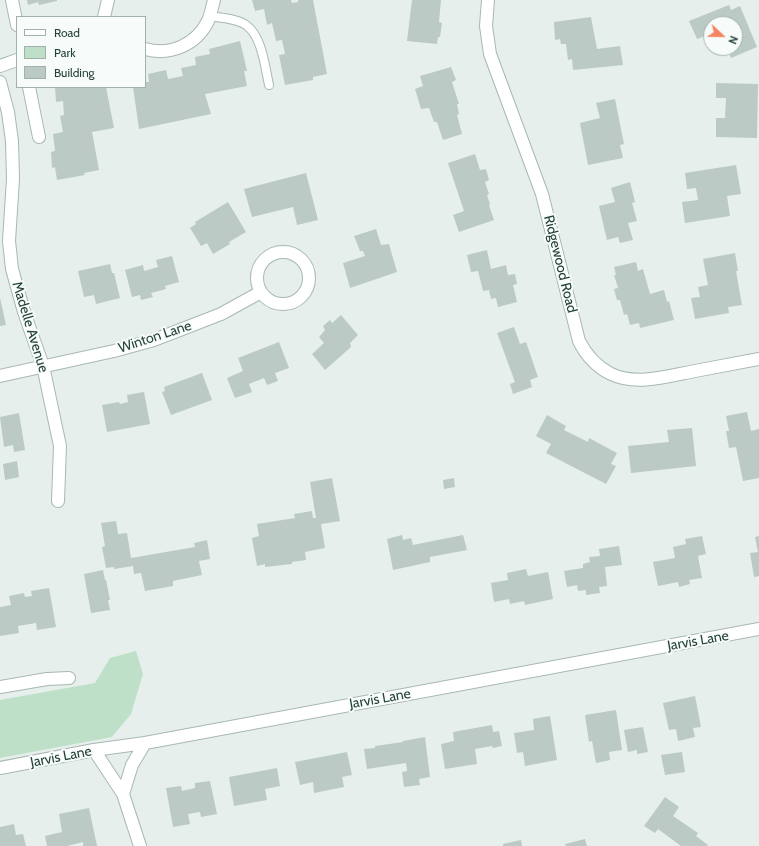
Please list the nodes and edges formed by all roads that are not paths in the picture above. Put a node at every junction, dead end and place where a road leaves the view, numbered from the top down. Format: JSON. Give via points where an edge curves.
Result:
{"nodes":[{"id":1,"x":12,"y":0,"type":"edge"},
{"id":2,"x":108,"y":0,"type":"edge"},
{"id":3,"x":214,"y":0,"type":"edge"},
{"id":4,"x":488,"y":0,"type":"edge"},
{"id":5,"x":104,"y":16,"type":"edge"},
{"id":6,"x":209,"y":16,"type":"junction"},
{"id":7,"x":16,"y":20,"type":"edge"},
{"id":8,"x":146,"y":49,"type":"edge"},
{"id":9,"x":16,"y":60,"type":"edge"},
{"id":10,"x":0,"y":66,"type":"edge"},
{"id":11,"x":0,"y":82,"type":"edge"},
{"id":12,"x":269,"y":85,"type":"dead end"},
{"id":13,"x":29,"y":88,"type":"edge"},
{"id":14,"x":39,"y":137,"type":"dead end"},
{"id":15,"x":261,"y":292,"type":"junction"},
{"id":16,"x":759,"y":359,"type":"edge"},
{"id":17,"x":43,"y":366,"type":"junction"},
{"id":18,"x":0,"y":376,"type":"edge"},
{"id":19,"x":58,"y":501,"type":"dead end"},
{"id":20,"x":759,"y":629,"type":"edge"},
{"id":21,"x":69,"y":678,"type":"dead end"},
{"id":22,"x":0,"y":687,"type":"edge"},
{"id":23,"x":145,"y":742,"type":"junction"},
{"id":24,"x":94,"y":750,"type":"junction"},
{"id":25,"x":0,"y":768,"type":"edge"},
{"id":26,"x":124,"y":794,"type":"junction"},
{"id":27,"x":140,"y":846,"type":"edge"}],
"edges":[{"from":1,"to":7,"type":"street"},
{"from":2,"to":5,"type":"street"},
{"from":3,"to":6,"type":"street"},
{"from":4,"to":16,"type":"street","name":"Ridgewood Road","via":[[486,26],[490,54],[542,194],[583,350],[610,374],[636,379],[656,378]]},
{"from":6,"to":8,"type":"street","via":[[201,32],[189,43],[166,51]]},
{"from":6,"to":12,"type":"lane","via":[[245,24],[253,32],[261,49]]},
{"from":9,"to":10,"type":"street"},
{"from":11,"to":17,"type":"street","name":"Madelle Avenue","via":[[12,141],[13,179],[9,241],[12,269]]},
{"from":13,"to":14,"type":"street"},
{"from":15,"to":15,"type":"street","via":[[266,298],[278,304],[290,304],[298,300],[304,294],[310,278],[304,262],[289,252],[272,254],[265,259],[257,275]]},
{"from":15,"to":17,"type":"street","name":"Winton Lane","via":[[221,314],[154,340]]},
{"from":17,"to":18,"type":"street","name":"Winton Lane"},
{"from":17,"to":19,"type":"street","name":"Madelle Avenue","via":[[60,446]]},
{"from":20,"to":23,"type":"street","name":"Jarvis Lane"},
{"from":21,"to":22,"type":"street"},
{"from":23,"to":24,"type":"street","name":"Jarvis Lane"},
{"from":23,"to":26,"type":"street","via":[[132,765]]},
{"from":24,"to":25,"type":"street","name":"Jarvis Lane"},
{"from":24,"to":26,"type":"street"},
{"from":26,"to":27,"type":"street"}]}
